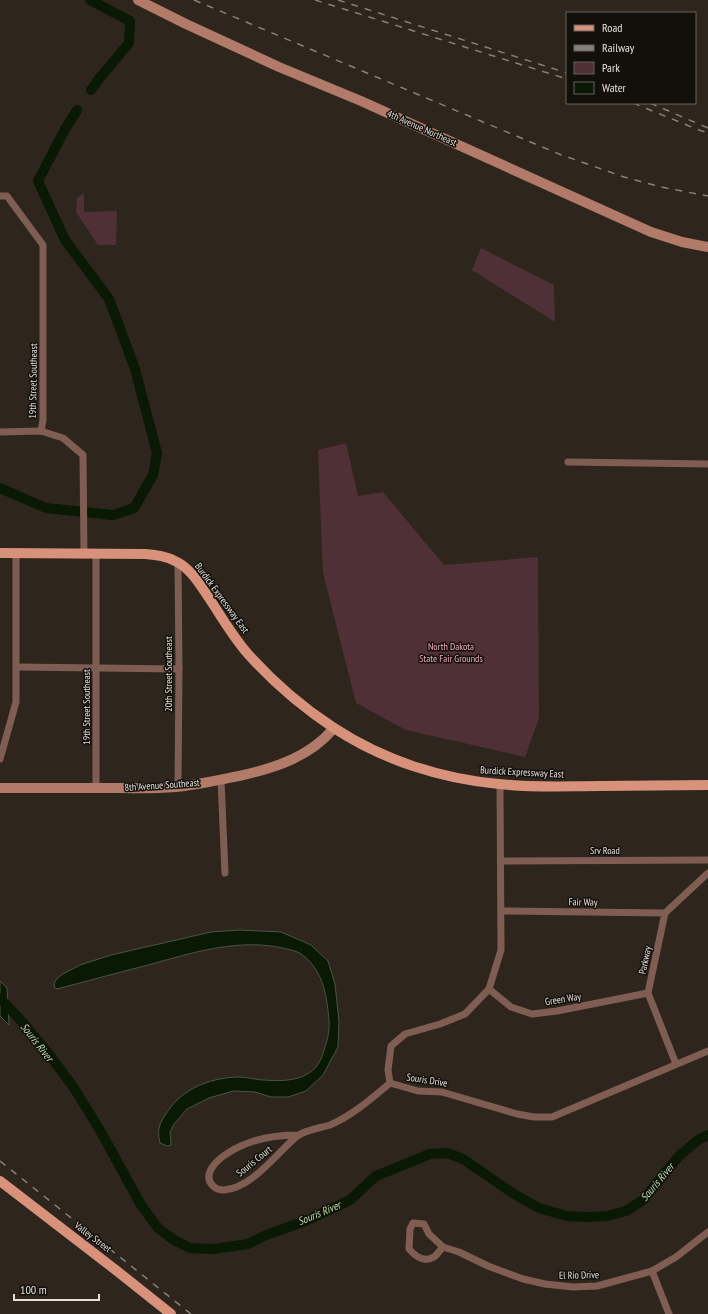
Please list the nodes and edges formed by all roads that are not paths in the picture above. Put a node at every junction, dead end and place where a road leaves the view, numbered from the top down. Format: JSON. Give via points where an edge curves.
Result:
{"nodes":[{"id":1,"x":138,"y":0,"type":"edge"},
{"id":2,"x":4,"y":196,"type":"edge"},
{"id":3,"x":708,"y":247,"type":"edge"},
{"id":4,"x":0,"y":432,"type":"edge"},
{"id":5,"x":41,"y":432,"type":"junction"},
{"id":6,"x":568,"y":462,"type":"dead end"},
{"id":7,"x":708,"y":464,"type":"edge"},
{"id":8,"x":0,"y":553,"type":"edge"},
{"id":9,"x":16,"y":553,"type":"junction"},
{"id":10,"x":84,"y":553,"type":"junction"},
{"id":11,"x":96,"y":553,"type":"junction"},
{"id":12,"x":178,"y":562,"type":"junction"},
{"id":13,"x":17,"y":667,"type":"junction"},
{"id":14,"x":96,"y":668,"type":"junction"},
{"id":15,"x":179,"y":669,"type":"junction"},
{"id":16,"x":293,"y":698,"type":"dead end"},
{"id":17,"x":305,"y":707,"type":"junction"},
{"id":18,"x":334,"y":728,"type":"junction"},
{"id":19,"x":0,"y":759,"type":"edge"},
{"id":20,"x":221,"y":780,"type":"junction"},
{"id":21,"x":500,"y":784,"type":"junction"},
{"id":22,"x":708,"y":785,"type":"edge"},
{"id":23,"x":178,"y":786,"type":"junction"},
{"id":24,"x":0,"y":788,"type":"edge"},
{"id":25,"x":96,"y":788,"type":"junction"},
{"id":26,"x":708,"y":860,"type":"edge"},
{"id":27,"x":502,"y":861,"type":"junction"},
{"id":28,"x":225,"y":873,"type":"dead end"},
{"id":29,"x":708,"y":873,"type":"edge"},
{"id":30,"x":501,"y":911,"type":"junction"},
{"id":31,"x":665,"y":912,"type":"junction"},
{"id":32,"x":489,"y":989,"type":"junction"},
{"id":33,"x":648,"y":993,"type":"junction"},
{"id":34,"x":708,"y":1051,"type":"edge"},
{"id":35,"x":676,"y":1064,"type":"junction"},
{"id":36,"x":390,"y":1083,"type":"junction"},
{"id":37,"x":298,"y":1135,"type":"junction"},
{"id":38,"x":0,"y":1181,"type":"edge"},
{"id":39,"x":708,"y":1232,"type":"edge"},
{"id":40,"x":443,"y":1247,"type":"junction"},
{"id":41,"x":652,"y":1271,"type":"junction"},
{"id":42,"x":171,"y":1314,"type":"edge"},
{"id":43,"x":669,"y":1314,"type":"edge"}],
"edges":[{"from":1,"to":3,"type":"street","name":"4th Avenue Northeast","via":[[279,67],[362,100],[651,232]]},
{"from":2,"to":5,"type":"street","name":"19th Street Southeast","via":[[43,245]]},
{"from":4,"to":5,"type":"street"},
{"from":5,"to":10,"type":"street","name":"19th Street Southeast","via":[[63,438],[83,456]]},
{"from":6,"to":7,"type":"street"},
{"from":8,"to":9,"type":"main road","name":"Burdick Expressway East"},
{"from":9,"to":10,"type":"main road","name":"Burdick Expressway East"},
{"from":9,"to":13,"type":"street"},
{"from":10,"to":11,"type":"main road","name":"Burdick Expressway East"},
{"from":11,"to":12,"type":"main road","name":"Burdick Expressway East","via":[[159,555]]},
{"from":11,"to":14,"type":"street","name":"19th Street Southeast"},
{"from":12,"to":15,"type":"street","name":"20th Street Southeast"},
{"from":12,"to":17,"type":"main road","name":"Burdick Expressway East","via":[[194,576],[247,652],[269,676]]},
{"from":13,"to":14,"type":"street"},
{"from":13,"to":19,"type":"street","via":[[16,702]]},
{"from":14,"to":15,"type":"street"},
{"from":14,"to":25,"type":"street","name":"19th Street Southeast"},
{"from":15,"to":23,"type":"street","name":"20th Street Southeast"},
{"from":16,"to":17,"type":"main road","name":"Burdick Expressway East"},
{"from":17,"to":18,"type":"main road","name":"Burdick Expressway East"},
{"from":18,"to":20,"type":"street","name":"8th Avenue Southeast","via":[[327,737],[295,759],[264,770]]},
{"from":18,"to":21,"type":"main road","name":"Burdick Expressway East","via":[[391,758],[416,767],[447,776]]},
{"from":20,"to":23,"type":"street","name":"8th Avenue Southeast"},
{"from":20,"to":28,"type":"street"},
{"from":21,"to":22,"type":"main road","name":"Burdick Expressway East"},
{"from":21,"to":27,"type":"street"},
{"from":23,"to":25,"type":"street","name":"8th Avenue Southeast"},
{"from":24,"to":25,"type":"street","name":"8th Avenue Southeast"},
{"from":26,"to":27,"type":"street","name":"Srv Road"},
{"from":27,"to":30,"type":"street"},
{"from":29,"to":31,"type":"street"},
{"from":30,"to":31,"type":"street","name":"Fair Way"},
{"from":30,"to":32,"type":"street","via":[[501,950]]},
{"from":31,"to":33,"type":"street","name":"Parkway"},
{"from":32,"to":33,"type":"street","name":"Green Way","via":[[511,1007],[532,1014]]},
{"from":32,"to":36,"type":"street","via":[[464,1014],[405,1034],[391,1046],[388,1070]]},
{"from":33,"to":35,"type":"street"},
{"from":34,"to":35,"type":"street","name":"Souris Drive"},
{"from":35,"to":36,"type":"street","name":"Souris Drive","via":[[552,1117],[517,1114],[442,1092],[418,1091]]},
{"from":36,"to":37,"type":"street","name":"Souris Court","via":[[363,1106],[331,1124]]},
{"from":37,"to":37,"type":"street","name":"Souris Court","via":[[247,1182],[223,1190],[210,1183],[208,1174],[213,1164],[240,1145],[281,1135]]},
{"from":38,"to":42,"type":"main road","name":"Valley Street"},
{"from":39,"to":41,"type":"street","name":"El Rio Drive","via":[[676,1257]]},
{"from":40,"to":40,"type":"street","name":"El Rio Drive","via":[[429,1234],[424,1224],[413,1223],[410,1229],[409,1249],[415,1256],[424,1260],[434,1257]]},
{"from":40,"to":41,"type":"street","name":"El Rio Drive","via":[[523,1280],[546,1284],[597,1286]]},
{"from":41,"to":43,"type":"street"}]}
